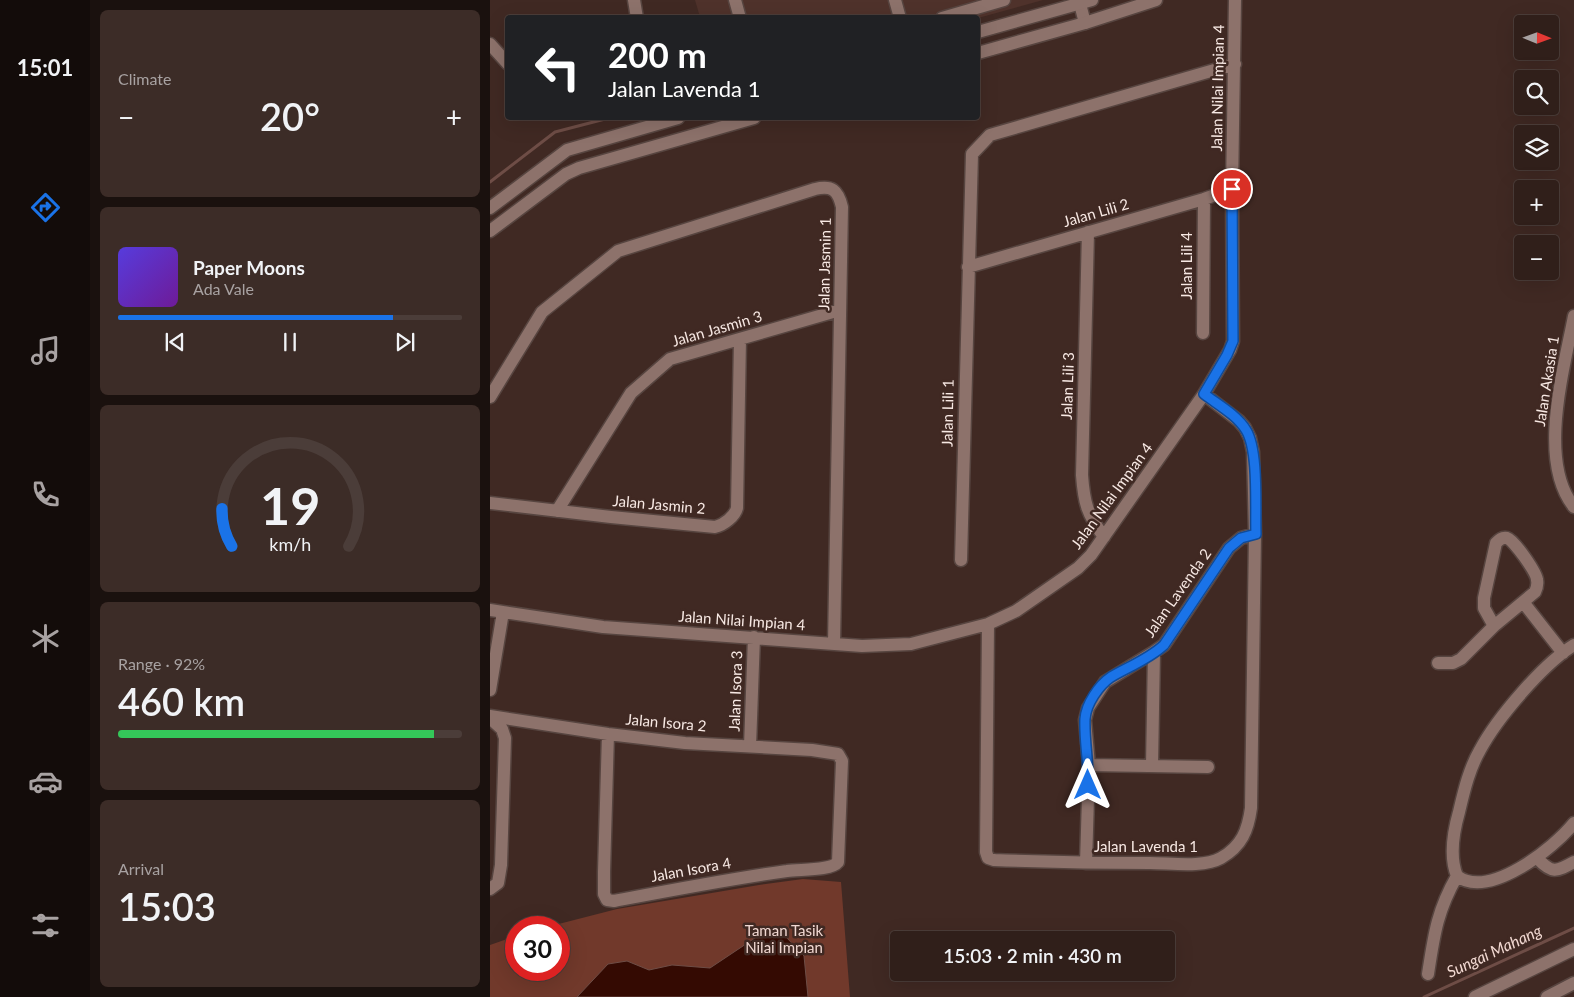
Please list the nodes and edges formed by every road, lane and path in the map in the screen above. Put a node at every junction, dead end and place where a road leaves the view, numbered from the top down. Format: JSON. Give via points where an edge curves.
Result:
{"nodes":[{"id":1,"x":634,"y":0,"type":"edge"},
{"id":2,"x":735,"y":0,"type":"edge"},
{"id":3,"x":896,"y":0,"type":"edge"},
{"id":4,"x":1004,"y":0,"type":"edge"},
{"id":5,"x":1156,"y":0,"type":"edge"},
{"id":6,"x":1235,"y":0,"type":"edge"},
{"id":7,"x":1083,"y":1,"type":"edge"},
{"id":8,"x":636,"y":15,"type":"edge"},
{"id":9,"x":739,"y":15,"type":"edge"},
{"id":10,"x":899,"y":15,"type":"edge"},
{"id":11,"x":952,"y":15,"type":"edge"},
{"id":12,"x":1085,"y":23,"type":"junction"},
{"id":13,"x":980,"y":31,"type":"edge"},
{"id":14,"x":490,"y":44,"type":"edge"},
{"id":15,"x":980,"y":52,"type":"edge"},
{"id":16,"x":505,"y":61,"type":"edge"},
{"id":17,"x":1235,"y":64,"type":"junction"},
{"id":18,"x":671,"y":120,"type":"edge"},
{"id":19,"x":747,"y":120,"type":"edge"},
{"id":20,"x":1232,"y":189,"type":"junction"},
{"id":21,"x":1204,"y":199,"type":"junction"},
{"id":22,"x":490,"y":208,"type":"edge"},
{"id":23,"x":490,"y":231,"type":"edge"},
{"id":24,"x":1088,"y":232,"type":"junction"},
{"id":25,"x":968,"y":267,"type":"junction"},
{"id":26,"x":840,"y":310,"type":"junction"},
{"id":27,"x":1574,"y":316,"type":"edge"},
{"id":28,"x":1203,"y":332,"type":"dead end"},
{"id":29,"x":740,"y":339,"type":"junction"},
{"id":30,"x":1204,"y":394,"type":"junction"},
{"id":31,"x":490,"y":397,"type":"edge"},
{"id":32,"x":490,"y":503,"type":"edge"},
{"id":33,"x":1574,"y":507,"type":"edge"},
{"id":34,"x":557,"y":511,"type":"junction"},
{"id":35,"x":1256,"y":534,"type":"junction"},
{"id":36,"x":1104,"y":537,"type":"junction"},
{"id":37,"x":961,"y":560,"type":"dead end"},
{"id":38,"x":1523,"y":602,"type":"junction"},
{"id":39,"x":490,"y":610,"type":"edge"},
{"id":40,"x":504,"y":612,"type":"junction"},
{"id":41,"x":988,"y":624,"type":"junction"},
{"id":42,"x":1494,"y":626,"type":"junction"},
{"id":43,"x":754,"y":637,"type":"junction"},
{"id":44,"x":834,"y":644,"type":"junction"},
{"id":45,"x":1574,"y":645,"type":"edge"},
{"id":46,"x":1154,"y":652,"type":"junction"},
{"id":47,"x":1563,"y":653,"type":"junction"},
{"id":48,"x":1438,"y":663,"type":"dead end"},
{"id":49,"x":490,"y":690,"type":"edge"},
{"id":50,"x":490,"y":718,"type":"edge"},
{"id":51,"x":608,"y":734,"type":"junction"},
{"id":52,"x":750,"y":746,"type":"junction"},
{"id":53,"x":840,"y":756,"type":"joint"},
{"id":54,"x":1089,"y":765,"type":"junction"},
{"id":55,"x":1152,"y":766,"type":"junction"},
{"id":56,"x":1208,"y":767,"type":"dead end"},
{"id":57,"x":1574,"y":823,"type":"edge"},
{"id":58,"x":1537,"y":858,"type":"junction"},
{"id":59,"x":1574,"y":862,"type":"edge"},
{"id":60,"x":1086,"y":863,"type":"junction"},
{"id":61,"x":1457,"y":876,"type":"junction"},
{"id":62,"x":490,"y":889,"type":"edge"},
{"id":63,"x":1574,"y":949,"type":"edge"},
{"id":64,"x":1428,"y":974,"type":"dead end"},
{"id":65,"x":1574,"y":983,"type":"edge"},
{"id":66,"x":1475,"y":997,"type":"edge"},
{"id":67,"x":1547,"y":997,"type":"edge"}],
"edges":[{"from":1,"to":8,"type":"street"},
{"from":2,"to":9,"type":"street"},
{"from":3,"to":10,"type":"street"},
{"from":4,"to":11,"type":"street"},
{"from":5,"to":12,"type":"street"},
{"from":6,"to":17,"type":"street","name":"Jalan Nilai Impian 4"},
{"from":7,"to":12,"type":"street"},
{"from":7,"to":13,"type":"street"},
{"from":12,"to":15,"type":"street"},
{"from":14,"to":16,"type":"street"},
{"from":17,"to":20,"type":"street","name":"Jalan Nilai Impian 4"},
{"from":17,"to":25,"type":"street","name":"Jalan Lili 1","via":[[988,136],[971,156]]},
{"from":18,"to":22,"type":"street","via":[[567,150]]},
{"from":19,"to":23,"type":"street","via":[[579,168],[566,174]]},
{"from":20,"to":21,"type":"street","name":"Jalan Lili 2"},
{"from":20,"to":30,"type":"street","name":"Jalan Nilai Impian 4","via":[[1233,341]]},
{"from":21,"to":24,"type":"street","name":"Jalan Lili 2"},
{"from":21,"to":28,"type":"street","name":"Jalan Lili 4"},
{"from":24,"to":25,"type":"street","name":"Jalan Lili 2"},
{"from":24,"to":36,"type":"street","name":"Jalan Lili 3","via":[[1082,475],[1088,513]]},
{"from":25,"to":37,"type":"street","name":"Jalan Lili 1"},
{"from":26,"to":29,"type":"street","name":"Jalan Jasmin 3"},
{"from":26,"to":31,"type":"street","name":"Jalan Jasmin 1","via":[[842,207],[836,192],[823,187],[618,251],[542,312]]},
{"from":26,"to":44,"type":"street","name":"Jalan Jasmin 1"},
{"from":27,"to":33,"type":"street","name":"Jalan Akasia 1","via":[[1557,410],[1555,442],[1560,480]]},
{"from":29,"to":34,"type":"street","name":"Jalan Jasmin 3","via":[[670,359],[631,393]]},
{"from":29,"to":34,"type":"street","name":"Jalan Jasmin 2","via":[[737,508],[734,515],[717,527]]},
{"from":30,"to":35,"type":"street","name":"Jalan Lavenda 1","via":[[1239,421],[1250,438]]},
{"from":30,"to":36,"type":"street","name":"Jalan Nilai Impian 4"},
{"from":32,"to":34,"type":"street","name":"Jalan Jasmin 2"},
{"from":35,"to":46,"type":"street","name":"Jalan Lavenda 2","via":[[1241,538],[1229,548],[1164,645]]},
{"from":35,"to":60,"type":"street","name":"Jalan Lavenda 1","via":[[1251,808],[1245,834],[1230,852],[1206,863]]},
{"from":36,"to":41,"type":"street","name":"Jalan Nilai Impian 4","via":[[1078,568],[1016,611]]},
{"from":38,"to":42,"type":"street"},
{"from":38,"to":42,"type":"street","via":[[1535,592],[1536,575],[1513,542],[1502,538],[1496,543],[1484,604]]},
{"from":38,"to":47,"type":"street"},
{"from":39,"to":40,"type":"street","name":"Jalan Nilai Impian 4"},
{"from":40,"to":43,"type":"street","name":"Jalan Nilai Impian 4","via":[[603,627]]},
{"from":40,"to":49,"type":"street"},
{"from":41,"to":44,"type":"street","name":"Jalan Nilai Impian 4","via":[[911,644]]},
{"from":41,"to":60,"type":"street","name":"Jalan Lavenda 1","via":[[986,855],[994,860]]},
{"from":42,"to":48,"type":"street","via":[[1461,659],[1449,664]]},
{"from":43,"to":44,"type":"street","name":"Jalan Nilai Impian 4"},
{"from":43,"to":52,"type":"street","name":"Jalan Isora 3"},
{"from":45,"to":47,"type":"street"},
{"from":46,"to":54,"type":"street","name":"Jalan Lavenda 2","via":[[1105,682],[1088,708],[1085,720]]},
{"from":46,"to":55,"type":"street"},
{"from":47,"to":61,"type":"street","via":[[1500,718],[1479,750],[1457,820],[1452,859]]},
{"from":50,"to":51,"type":"street","name":"Jalan Isora 2"},
{"from":50,"to":62,"type":"street","via":[[502,729],[505,738],[500,865],[498,884]]},
{"from":51,"to":52,"type":"street","name":"Jalan Isora 2"},
{"from":51,"to":53,"type":"street","name":"Jalan Isora 4","via":[[604,894],[611,901],[717,881],[834,867],[838,859]]},
{"from":52,"to":53,"type":"street","name":"Jalan Isora 2","via":[[812,750]]},
{"from":54,"to":55,"type":"street"},
{"from":54,"to":60,"type":"street","name":"Jalan Lavenda 2"},
{"from":55,"to":56,"type":"street"},
{"from":57,"to":58,"type":"street"},
{"from":58,"to":59,"type":"street","via":[[1553,870]]},
{"from":58,"to":61,"type":"street","via":[[1524,867],[1480,883]]},
{"from":61,"to":64,"type":"street","via":[[1438,918]]},
{"from":63,"to":66,"type":"street"},
{"from":65,"to":67,"type":"street"}]}
